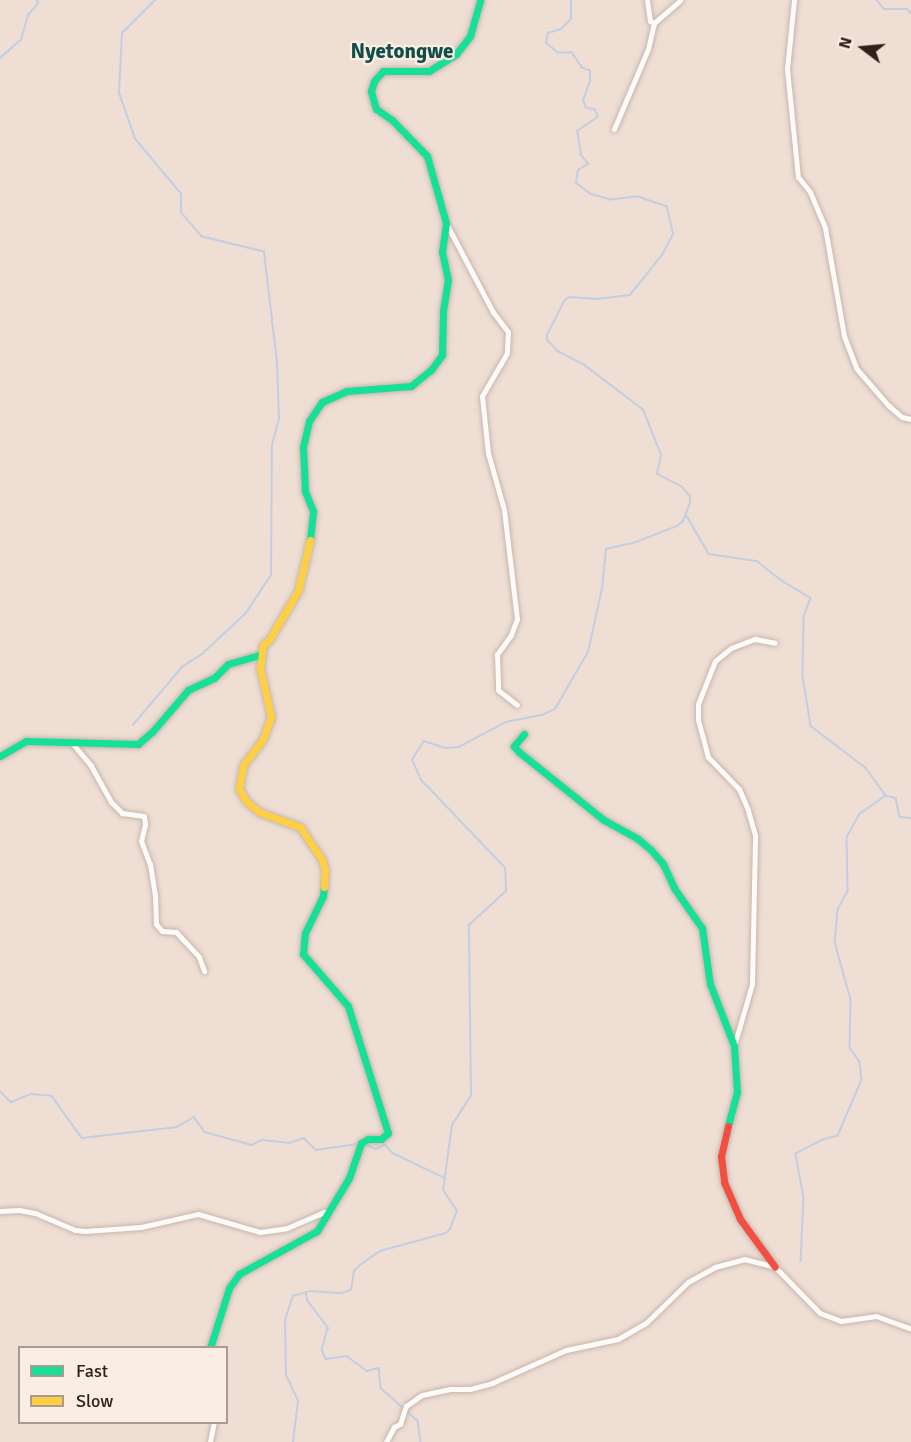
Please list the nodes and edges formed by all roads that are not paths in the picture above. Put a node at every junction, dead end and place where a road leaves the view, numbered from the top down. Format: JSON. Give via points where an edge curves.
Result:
{"nodes":[{"id":1,"x":480,"y":0,"type":"edge"},
{"id":2,"x":647,"y":0,"type":"edge"},
{"id":3,"x":681,"y":0,"type":"edge"},
{"id":4,"x":794,"y":0,"type":"edge"},
{"id":5,"x":654,"y":23,"type":"junction"},
{"id":6,"x":614,"y":129,"type":"dead end"},
{"id":7,"x":446,"y":224,"type":"junction"},
{"id":8,"x":911,"y":419,"type":"edge"},
{"id":9,"x":775,"y":643,"type":"dead end"},
{"id":10,"x":262,"y":654,"type":"junction"},
{"id":11,"x":517,"y":705,"type":"dead end"},
{"id":12,"x":524,"y":734,"type":"dead end"},
{"id":13,"x":72,"y":743,"type":"junction"},
{"id":14,"x":0,"y":756,"type":"edge"},
{"id":15,"x":204,"y":971,"type":"dead end"},
{"id":16,"x":734,"y":1046,"type":"junction"},
{"id":17,"x":0,"y":1211,"type":"edge"},
{"id":18,"x":328,"y":1213,"type":"junction"},
{"id":19,"x":775,"y":1267,"type":"junction"},
{"id":20,"x":911,"y":1329,"type":"edge"},
{"id":21,"x":210,"y":1346,"type":"edge"},
{"id":22,"x":214,"y":1424,"type":"edge"},
{"id":23,"x":210,"y":1442,"type":"edge"},
{"id":24,"x":386,"y":1442,"type":"edge"}],
"edges":[{"from":1,"to":7,"type":"street","via":[[470,36],[456,54],[429,71],[383,71],[371,91],[376,109],[428,156]]},
{"from":2,"to":5,"type":"street","via":[[650,21]]},
{"from":3,"to":5,"type":"street"},
{"from":4,"to":8,"type":"street","via":[[787,69],[798,177],[810,192],[825,228],[844,336],[856,368],[888,405]]},
{"from":5,"to":6,"type":"street","via":[[648,49]]},
{"from":7,"to":10,"type":"street","via":[[442,252],[448,280],[442,355],[411,386],[347,391],[316,408],[303,447],[305,491],[313,511],[303,577],[263,645]]},
{"from":7,"to":11,"type":"street","via":[[493,312],[508,332],[507,353],[482,396],[488,453],[504,510],[516,619],[511,635],[497,654],[498,690]]},
{"from":9,"to":16,"type":"street","via":[[755,639],[731,648],[715,661],[698,704],[708,757],[738,789],[755,835],[752,984]]},
{"from":10,"to":13,"type":"street","via":[[228,664],[214,678],[188,690],[138,744]]},
{"from":10,"to":18,"type":"street","via":[[263,685],[271,717],[263,739],[243,766],[239,789],[259,812],[300,827],[322,860],[324,890],[305,933],[303,954],[348,1006],[388,1129],[381,1139],[361,1143],[349,1178]]},
{"from":12,"to":16,"type":"street","via":[[514,746],[519,752],[614,827],[638,838],[663,864],[674,888],[702,928],[710,984]]},
{"from":13,"to":14,"type":"street","via":[[26,741]]},
{"from":13,"to":15,"type":"street","via":[[99,778],[111,802],[122,813],[144,816],[141,841],[150,864],[156,924],[162,931],[176,932],[199,957]]},
{"from":16,"to":19,"type":"street","via":[[737,1092],[721,1156],[724,1182],[740,1219]]},
{"from":17,"to":18,"type":"street","via":[[35,1213],[85,1231],[141,1227],[198,1214],[260,1232],[286,1228]]},
{"from":18,"to":21,"type":"street","via":[[311,1235],[239,1274],[230,1288]]},
{"from":19,"to":20,"type":"street","via":[[820,1313],[840,1321],[876,1316]]},
{"from":19,"to":24,"type":"street","via":[[744,1259],[715,1267],[688,1282],[640,1327],[618,1339],[566,1350],[512,1377],[470,1389],[422,1395],[406,1406],[400,1424]]},
{"from":22,"to":23,"type":"street"}]}
